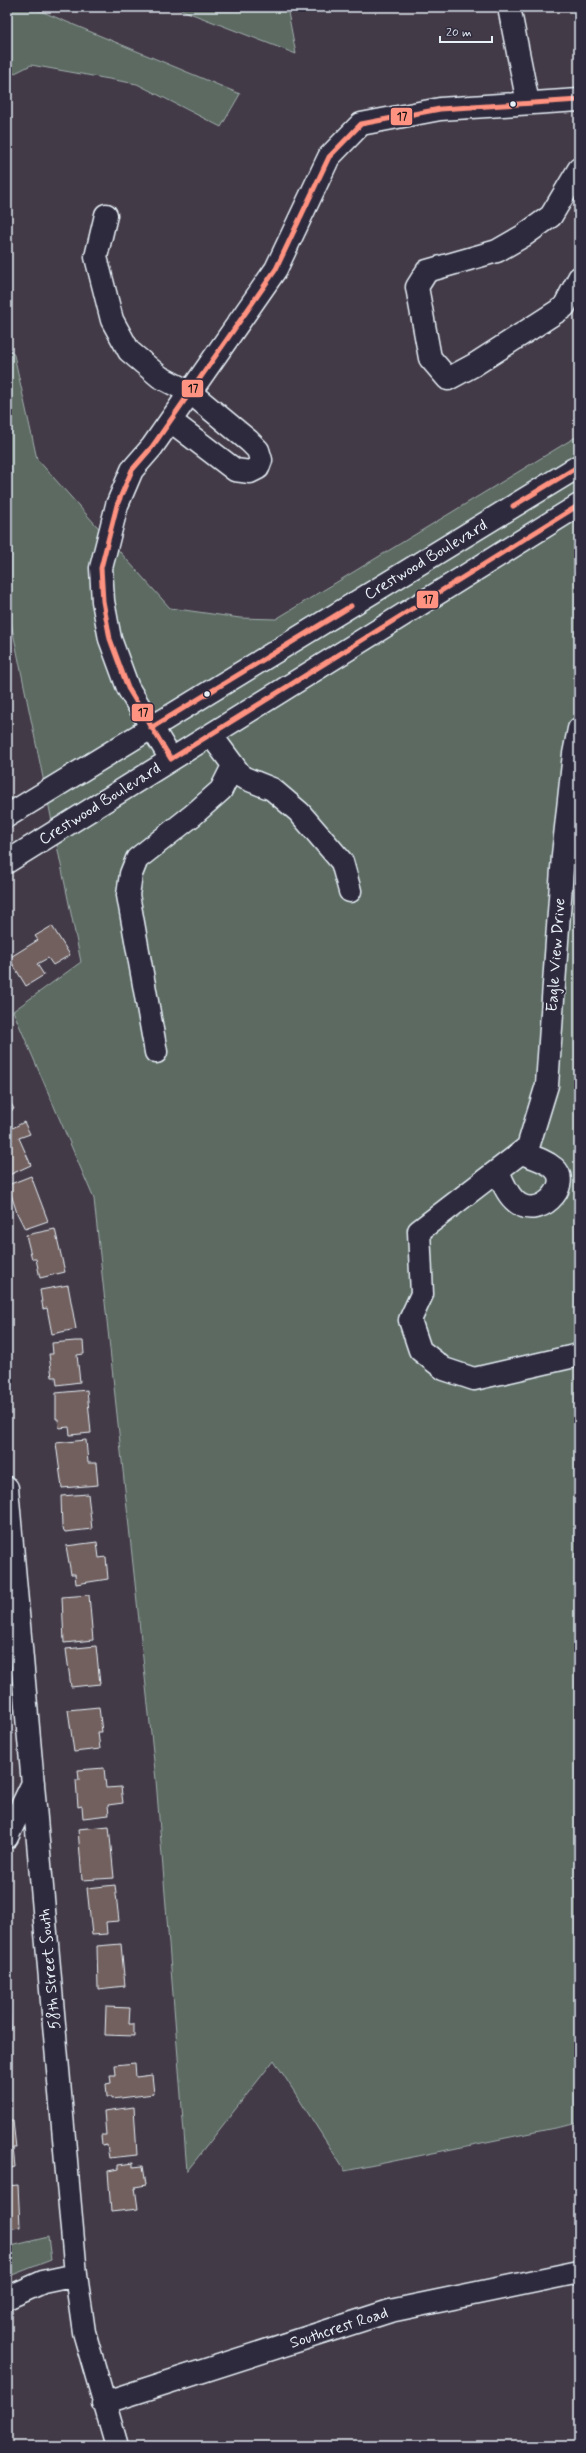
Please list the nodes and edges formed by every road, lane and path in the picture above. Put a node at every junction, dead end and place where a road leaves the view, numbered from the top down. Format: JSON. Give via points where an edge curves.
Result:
{"nodes":[{"id":1,"x":509,"y":7,"type":"edge"},
{"id":2,"x":579,"y":100,"type":"edge"},
{"id":3,"x":528,"y":103,"type":"junction"},
{"id":4,"x":579,"y":169,"type":"edge"},
{"id":5,"x":106,"y":215,"type":"dead end"},
{"id":6,"x":579,"y":278,"type":"edge"},
{"id":7,"x":191,"y":393,"type":"junction"},
{"id":8,"x":171,"y":421,"type":"junction"},
{"id":9,"x":579,"y":466,"type":"edge"},
{"id":10,"x":579,"y":504,"type":"edge"},
{"id":11,"x":151,"y":728,"type":"junction"},
{"id":12,"x":579,"y":729,"type":"edge"},
{"id":13,"x":211,"y":735,"type":"junction"},
{"id":14,"x":171,"y":759,"type":"junction"},
{"id":15,"x":233,"y":766,"type":"junction"},
{"id":16,"x":7,"y":816,"type":"edge"},
{"id":17,"x":7,"y":862,"type":"edge"},
{"id":18,"x":350,"y":891,"type":"dead end"},
{"id":19,"x":156,"y":1052,"type":"dead end"},
{"id":20,"x":521,"y":1153,"type":"junction"},
{"id":21,"x":498,"y":1171,"type":"junction"},
{"id":22,"x":579,"y":1355,"type":"edge"},
{"id":23,"x":7,"y":1488,"type":"edge"},
{"id":24,"x":33,"y":1782,"type":"junction"},
{"id":25,"x":7,"y":1837,"type":"edge"},
{"id":26,"x":579,"y":2272,"type":"edge"},
{"id":27,"x":76,"y":2275,"type":"junction"},
{"id":28,"x":7,"y":2298,"type":"edge"},
{"id":29,"x":104,"y":2403,"type":"junction"},
{"id":30,"x":117,"y":2446,"type":"edge"}],
"edges":[{"from":1,"to":3,"type":"street"},
{"from":2,"to":3,"type":"street"},
{"from":3,"to":7,"type":"street","via":[[440,109],[361,124],[329,157],[276,269]]},
{"from":4,"to":6,"type":"street","via":[[551,216],[523,236],[497,251],[427,270],[417,287],[430,358],[448,379],[564,307]]},
{"from":5,"to":7,"type":"street","via":[[96,257],[112,320],[129,351],[160,377]]},
{"from":7,"to":8,"type":"street"},
{"from":7,"to":8,"type":"street","via":[[258,450],[261,460],[258,468],[250,472],[235,470]]},
{"from":8,"to":11,"type":"street","via":[[132,470],[117,505],[101,568],[103,601],[110,640],[128,688]]},
{"from":9,"to":11,"type":"street","name":"Crestwood Boulevard"},
{"from":10,"to":13,"type":"street","name":"Crestwood Boulevard"},
{"from":11,"to":14,"type":"street"},
{"from":11,"to":16,"type":"street","name":"Crestwood Boulevard"},
{"from":12,"to":20,"type":"street","name":"Eagle View Drive","via":[[563,855],[547,1085],[528,1147]]},
{"from":13,"to":14,"type":"street","name":"Crestwood Boulevard"},
{"from":13,"to":15,"type":"street"},
{"from":14,"to":17,"type":"street","name":"Crestwood Boulevard"},
{"from":15,"to":18,"type":"street","via":[[242,777],[272,789],[299,812],[342,862]]},
{"from":15,"to":19,"type":"street","via":[[221,790],[137,859],[131,874],[128,895]]},
{"from":20,"to":21,"type":"street"},
{"from":20,"to":21,"type":"street","via":[[556,1169],[560,1179],[558,1190],[550,1201],[539,1207],[527,1209],[515,1201]]},
{"from":21,"to":22,"type":"street","via":[[419,1231],[422,1294],[410,1320],[420,1350],[444,1369],[474,1379]]},
{"from":23,"to":24,"type":"street","name":"58th Street South"},
{"from":24,"to":25,"type":"street"},
{"from":24,"to":27,"type":"street","name":"58th Street South"},
{"from":26,"to":29,"type":"street","name":"Southcrest Road","via":[[390,2311]]},
{"from":27,"to":28,"type":"street","via":[[43,2282]]},
{"from":27,"to":29,"type":"street","name":"58th Street South","via":[[84,2332]]},
{"from":29,"to":30,"type":"street","name":"58th Street South"}]}
